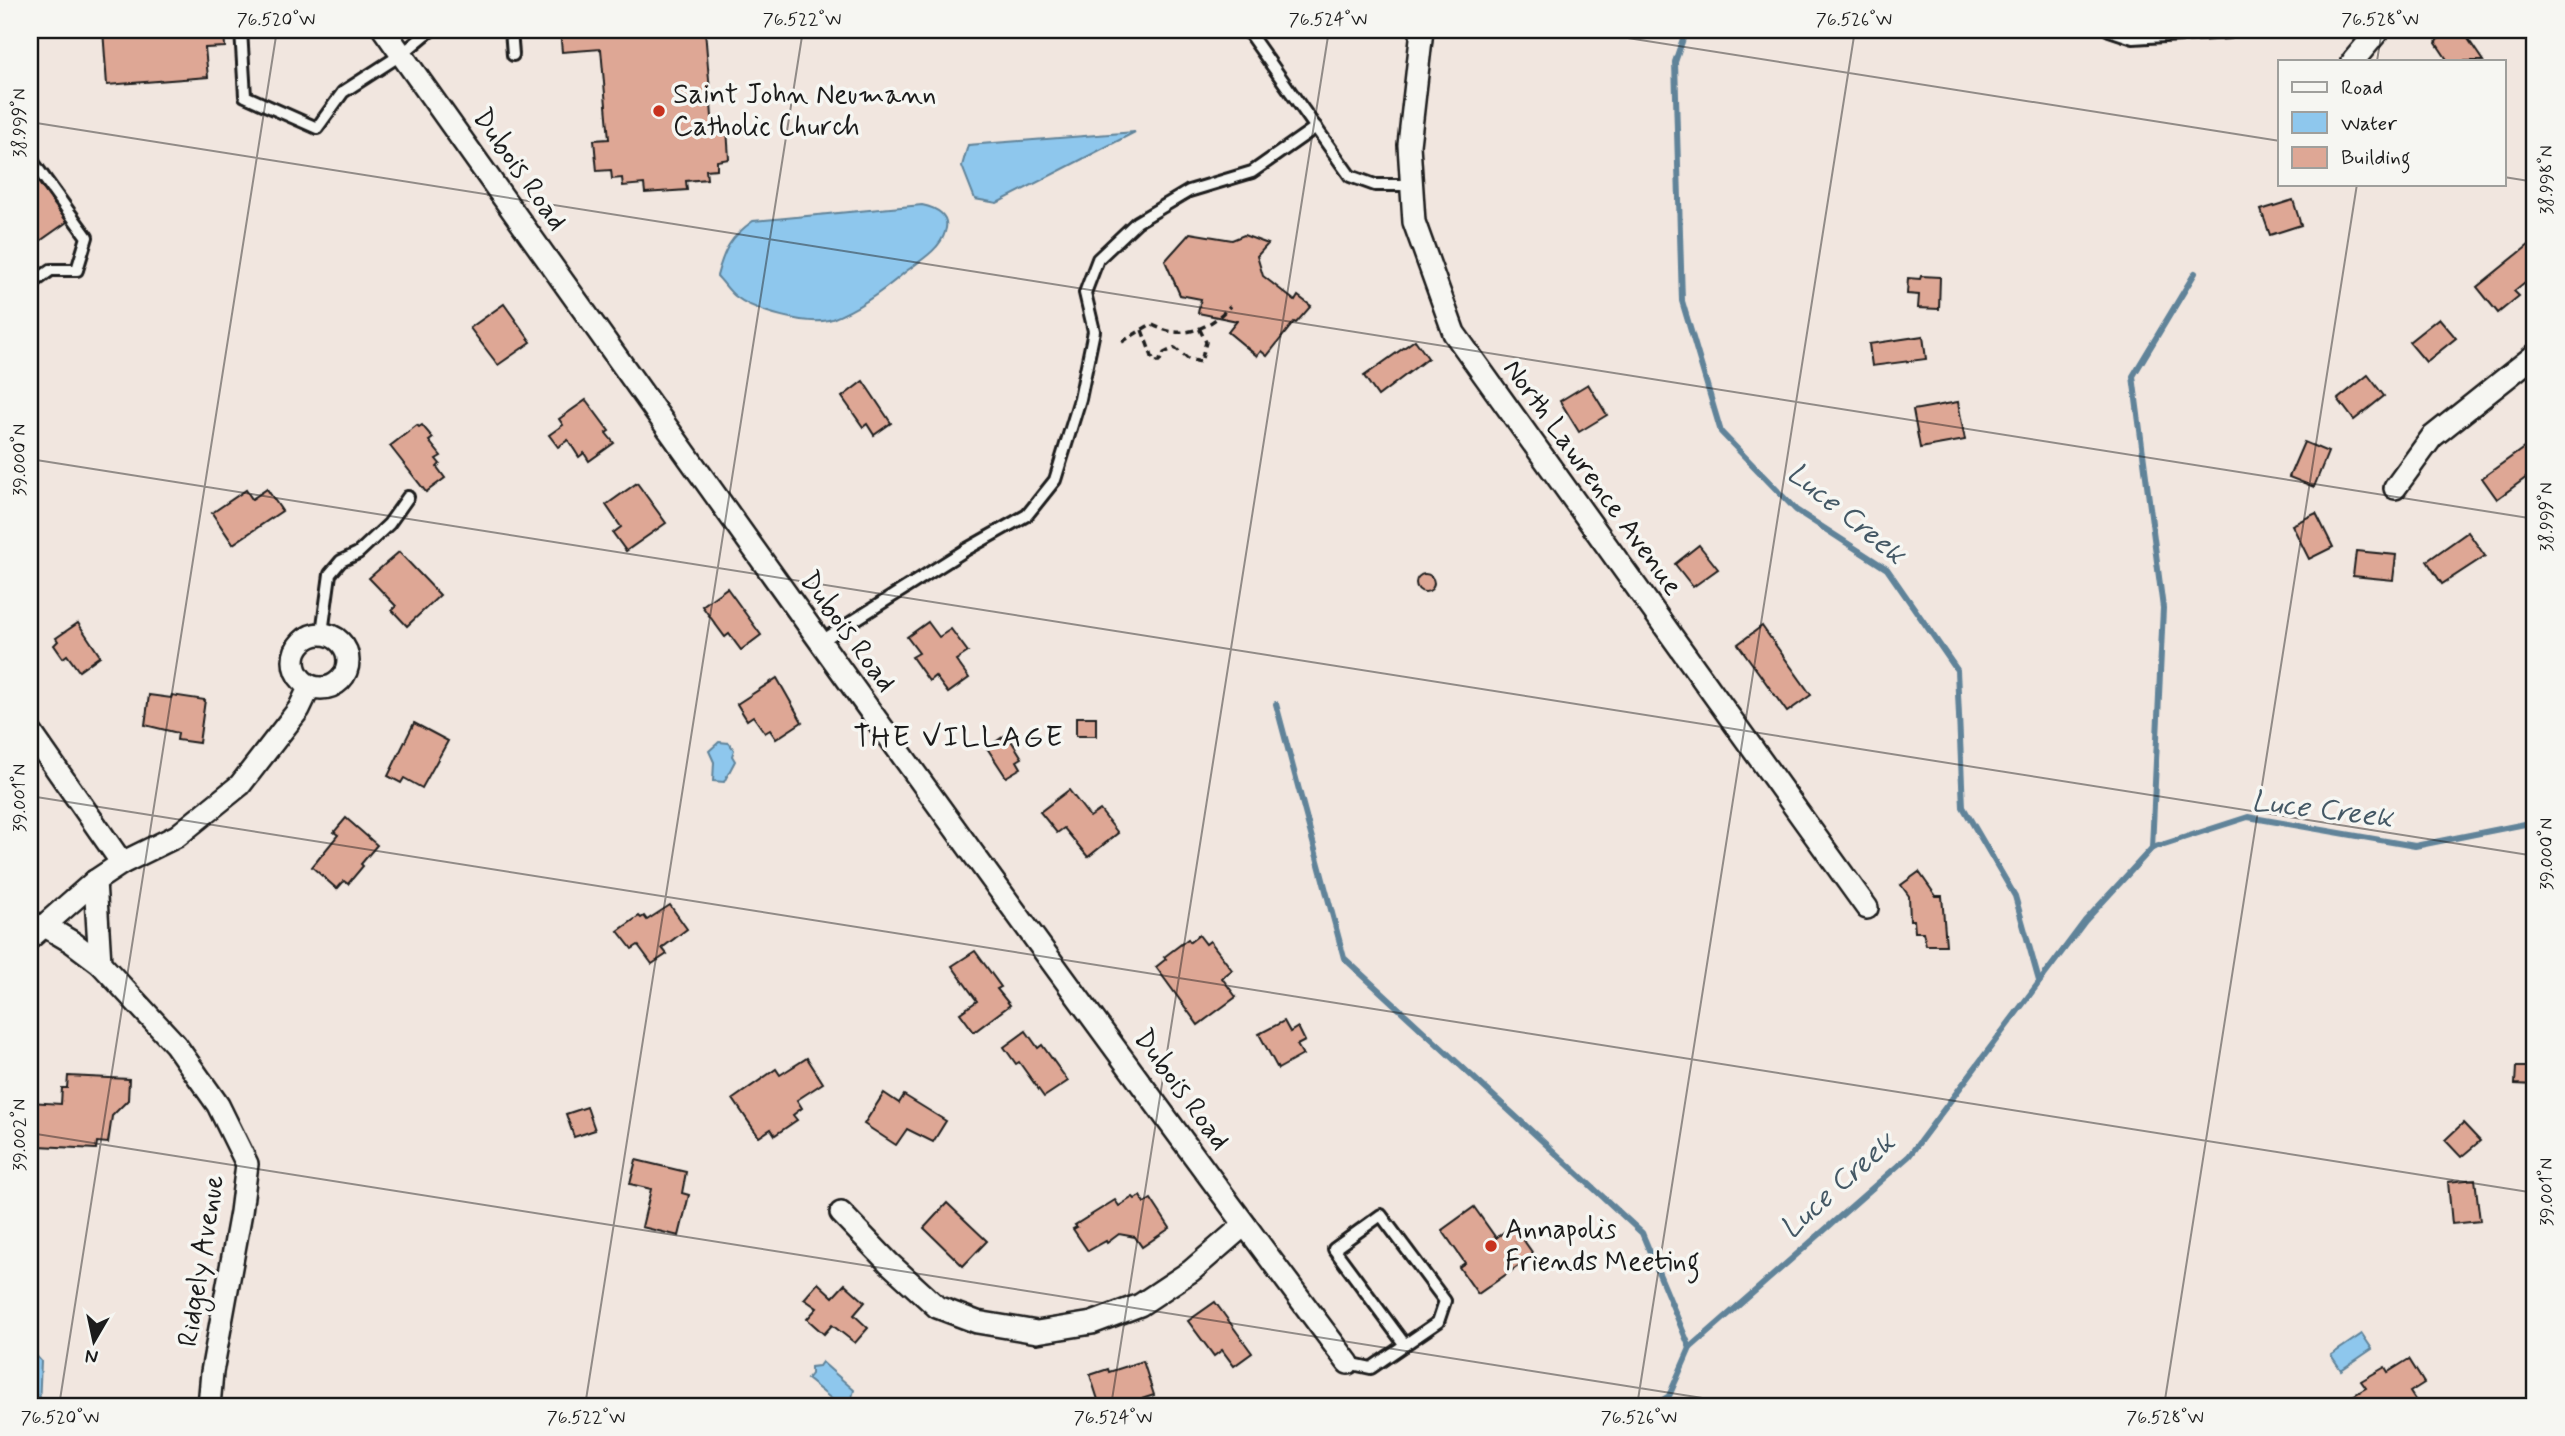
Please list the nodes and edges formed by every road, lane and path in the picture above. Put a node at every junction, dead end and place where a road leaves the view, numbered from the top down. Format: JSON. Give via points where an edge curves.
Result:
{"nodes":[{"id":1,"x":241,"y":30,"type":"edge"},
{"id":2,"x":384,"y":30,"type":"edge"},
{"id":3,"x":431,"y":30,"type":"edge"},
{"id":4,"x":511,"y":30,"type":"edge"},
{"id":5,"x":1247,"y":30,"type":"edge"},
{"id":6,"x":1422,"y":30,"type":"edge"},
{"id":7,"x":2109,"y":30,"type":"edge"},
{"id":8,"x":2233,"y":30,"type":"edge"},
{"id":9,"x":2379,"y":30,"type":"edge"},
{"id":10,"x":401,"y":54,"type":"junction"},
{"id":11,"x":513,"y":55,"type":"dead end"},
{"id":12,"x":2354,"y":60,"type":"edge"},
{"id":13,"x":1316,"y":127,"type":"junction"},
{"id":14,"x":30,"y":158,"type":"edge"},
{"id":15,"x":1412,"y":185,"type":"junction"},
{"id":16,"x":30,"y":285,"type":"edge"},
{"id":17,"x":1230,"y":306,"type":"dead end"},
{"id":18,"x":1199,"y":328,"type":"junction"},
{"id":19,"x":1142,"y":330,"type":"junction"},
{"id":20,"x":1122,"y":342,"type":"dead end"},
{"id":21,"x":2535,"y":355,"type":"edge"},
{"id":22,"x":2395,"y":488,"type":"dead end"},
{"id":23,"x":408,"y":497,"type":"dead end"},
{"id":24,"x":322,"y":633,"type":"junction"},
{"id":25,"x":820,"y":642,"type":"junction"},
{"id":26,"x":310,"y":686,"type":"junction"},
{"id":27,"x":30,"y":730,"type":"edge"},
{"id":28,"x":121,"y":863,"type":"junction"},
{"id":29,"x":95,"y":881,"type":"junction"},
{"id":30,"x":1867,"y":908,"type":"dead end"},
{"id":31,"x":37,"y":932,"type":"edge"},
{"id":32,"x":100,"y":963,"type":"junction"},
{"id":33,"x":841,"y":1213,"type":"dead end"},
{"id":34,"x":1244,"y":1225,"type":"junction"},
{"id":35,"x":1405,"y":1345,"type":"junction"},
{"id":36,"x":1348,"y":1363,"type":"joint"},
{"id":37,"x":209,"y":1406,"type":"edge"}],
"edges":[{"from":1,"to":10,"type":"lane","via":[[245,96],[317,128],[343,92]]},
{"from":2,"to":10,"type":"street","name":"Dubois Road"},
{"from":3,"to":10,"type":"lane"},
{"from":4,"to":11,"type":"lane"},
{"from":5,"to":13,"type":"lane"},
{"from":6,"to":15,"type":"street","name":"North Lawrence Avenue","via":[[1409,145]]},
{"from":7,"to":8,"type":"lane","via":[[2133,38]]},
{"from":9,"to":12,"type":"street"},
{"from":10,"to":25,"type":"street","name":"Dubois Road"},
{"from":13,"to":15,"type":"lane","via":[[1350,176],[1375,185]]},
{"from":13,"to":25,"type":"lane","via":[[1251,172],[1189,191],[1137,222],[1098,259],[1085,293],[1094,331],[1080,399],[1055,480],[1027,515]]},
{"from":14,"to":16,"type":"lane","via":[[87,237],[76,270],[51,270]]},
{"from":15,"to":30,"type":"street","name":"North Lawrence Avenue","via":[[1414,222],[1454,332]]},
{"from":17,"to":18,"type":"path","via":[[1218,319]]},
{"from":18,"to":19,"type":"path","via":[[1178,334],[1151,324]]},
{"from":18,"to":19,"type":"path","via":[[1206,342],[1201,362],[1188,359],[1175,348],[1154,362]]},
{"from":19,"to":20,"type":"path"},
{"from":21,"to":22,"type":"street","via":[[2432,437]]},
{"from":23,"to":24,"type":"lane","via":[[389,524],[330,574]]},
{"from":24,"to":26,"type":"street","via":[[302,640],[293,660],[295,671]]},
{"from":24,"to":26,"type":"street","via":[[342,642],[349,662],[340,681],[331,687]]},
{"from":25,"to":34,"type":"street","name":"Dubois Road"},
{"from":26,"to":28,"type":"street","via":[[299,709],[240,785],[177,836]]},
{"from":27,"to":28,"type":"street"},
{"from":28,"to":29,"type":"street"},
{"from":29,"to":31,"type":"street"},
{"from":29,"to":32,"type":"street"},
{"from":31,"to":32,"type":"street","name":"Ridgely Avenue","via":[[72,942]]},
{"from":32,"to":37,"type":"street","name":"Ridgely Avenue","via":[[175,1044],[218,1105],[247,1164]]},
{"from":33,"to":34,"type":"street","via":[[937,1307],[977,1322],[1037,1332],[1093,1322],[1140,1305],[1191,1271]]},
{"from":34,"to":36,"type":"street","name":"Dubois Road"},
{"from":35,"to":35,"type":"lane","via":[[1438,1322],[1445,1301],[1381,1215],[1334,1249]]},
{"from":35,"to":36,"type":"lane","via":[[1371,1368]]}]}
